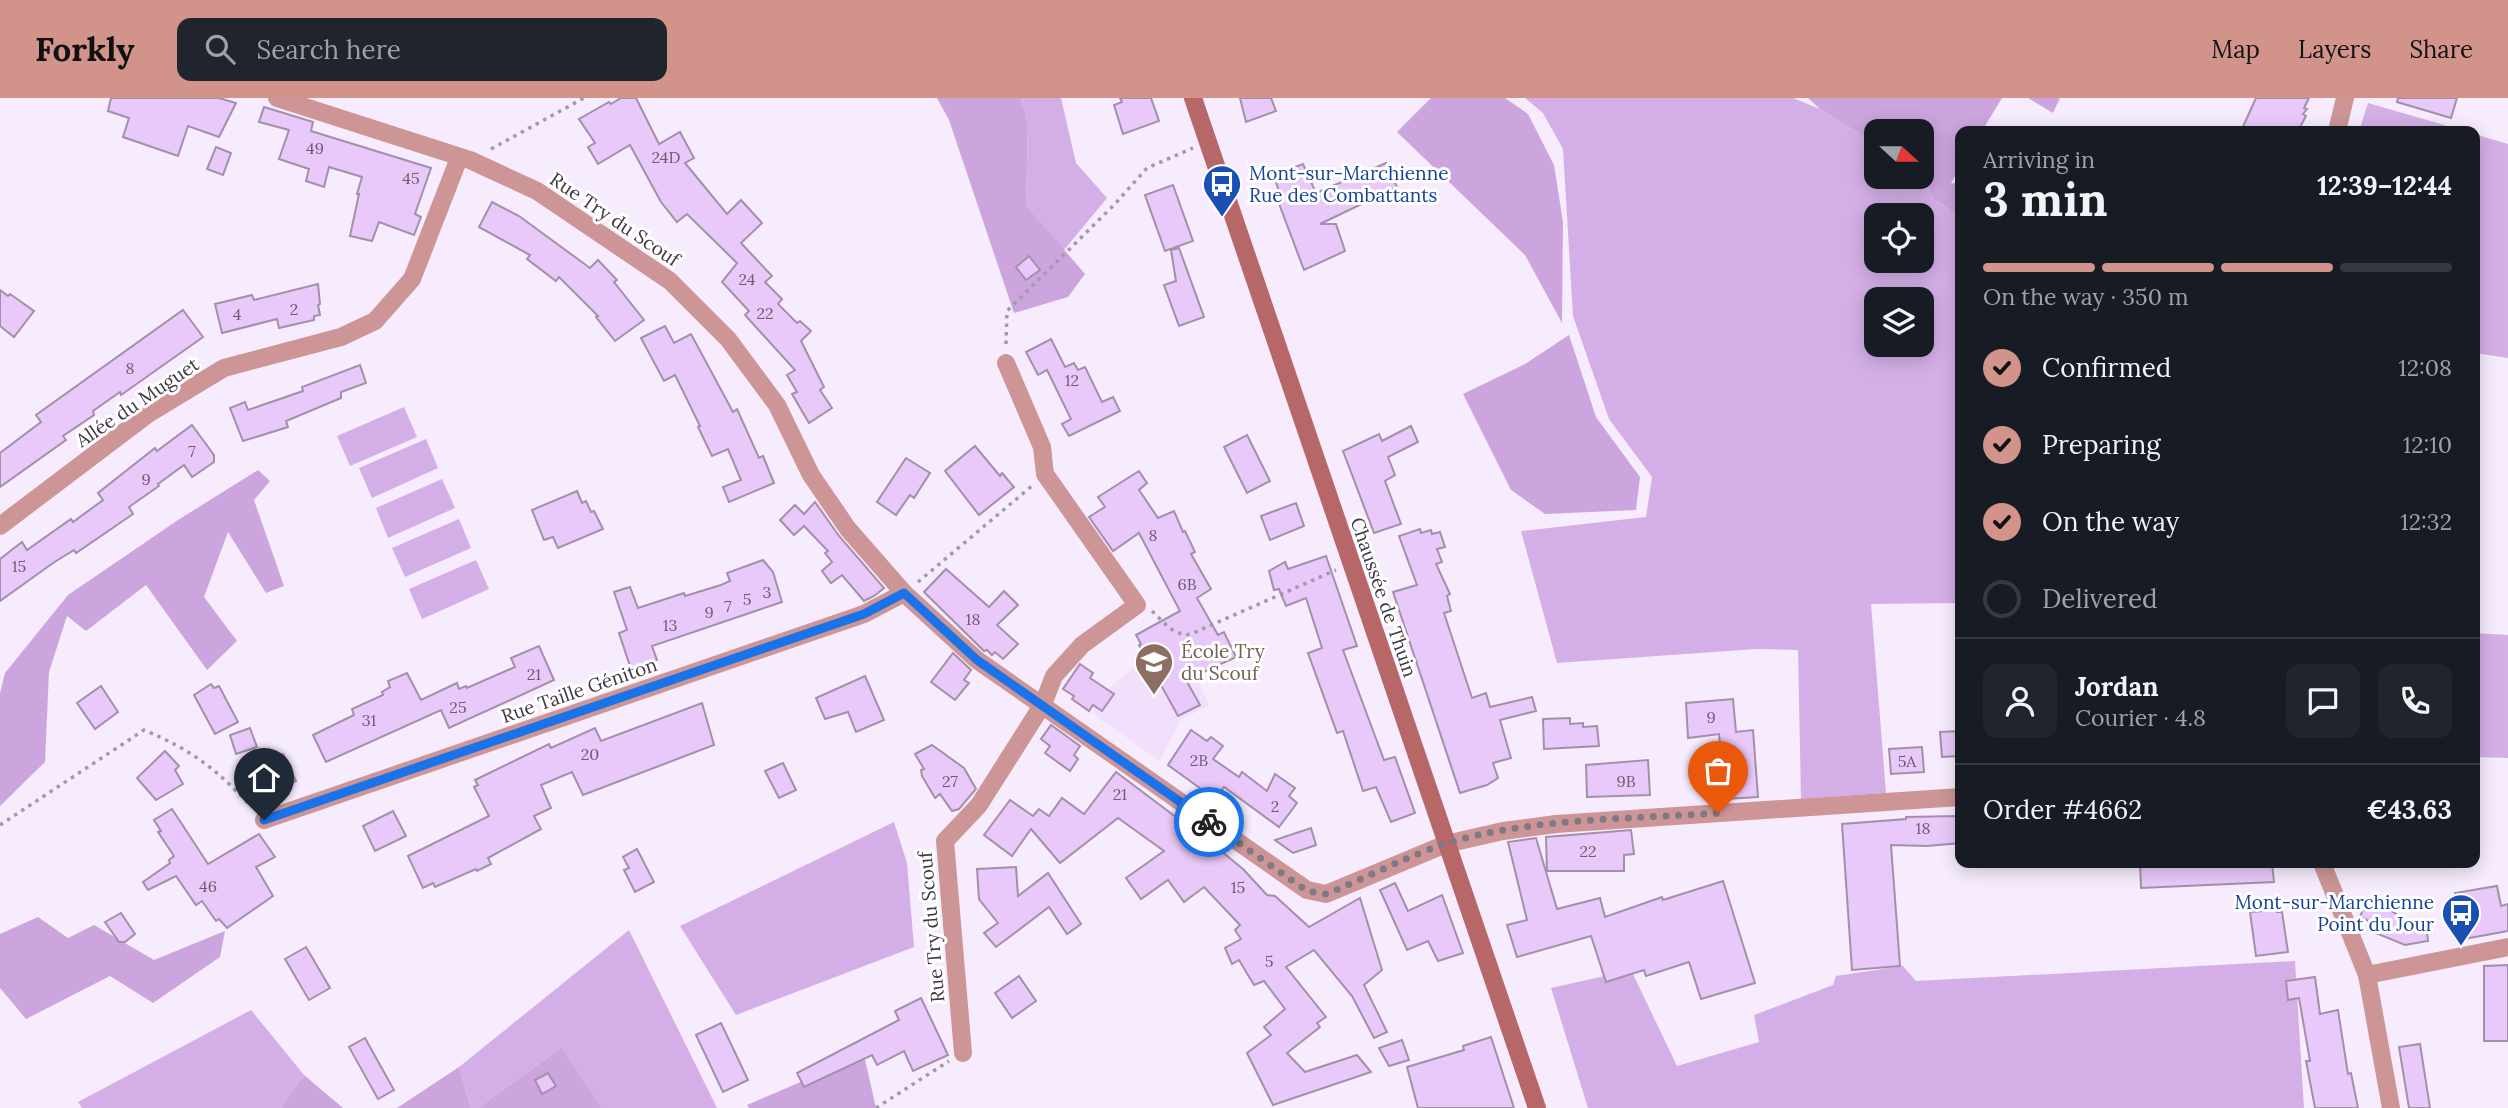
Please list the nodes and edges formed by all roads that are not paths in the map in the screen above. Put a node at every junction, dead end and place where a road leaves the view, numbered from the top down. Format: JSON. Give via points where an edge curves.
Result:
{"nodes":[{"id":1,"x":277,"y":98,"type":"edge"},
{"id":2,"x":1192,"y":98,"type":"edge"},
{"id":3,"x":2345,"y":98,"type":"edge"},
{"id":4,"x":2338,"y":126,"type":"edge"},
{"id":5,"x":465,"y":159,"type":"junction"},
{"id":6,"x":1006,"y":363,"type":"road end"},
{"id":7,"x":0,"y":526,"type":"edge"},
{"id":8,"x":904,"y":593,"type":"junction"},
{"id":9,"x":1043,"y":704,"type":"junction"},
{"id":10,"x":1955,"y":797,"type":"edge"},
{"id":11,"x":264,"y":820,"type":"road end"},
{"id":12,"x":1446,"y":844,"type":"junction"},
{"id":13,"x":2324,"y":868,"type":"edge"},
{"id":14,"x":2508,"y":947,"type":"edge"},
{"id":15,"x":2367,"y":975,"type":"junction"},
{"id":16,"x":963,"y":1053,"type":"road end"},
{"id":17,"x":1537,"y":1108,"type":"edge"},
{"id":18,"x":2391,"y":1108,"type":"edge"}],
"edges":[{"from":1,"to":5,"type":"street","name":"Rue Try du Scouf"},
{"from":2,"to":12,"type":"main road","name":"Chaussée de Thuin"},
{"from":3,"to":4,"type":"street"},
{"from":5,"to":7,"type":"street","name":"Allée du Muguet","via":[[412,279],[375,321],[341,337],[224,369],[148,414]]},
{"from":5,"to":8,"type":"street","name":"Rue Try du Scouf","via":[[537,191],[670,281],[728,339],[777,405],[811,475],[848,529]]},
{"from":6,"to":9,"type":"street","name":"Rue Try du Scouf","via":[[1042,447],[1045,474],[1138,605],[1082,645],[1054,676]]},
{"from":8,"to":9,"type":"street","name":"Rue Try du Scouf","via":[[977,660]]},
{"from":8,"to":11,"type":"street","name":"Rue Taille Géniton","via":[[864,614]]},
{"from":9,"to":12,"type":"street","name":"Rue Try du Scouf","via":[[1307,891],[1326,894]]},
{"from":9,"to":16,"type":"street","name":"Rue Try du Scouf","via":[[979,805],[945,841]]},
{"from":10,"to":12,"type":"street","name":"Rue Try du Scouf","via":[[1556,824]]},
{"from":12,"to":17,"type":"main road","name":"Chaussée de Thuin"},
{"from":13,"to":15,"type":"street"},
{"from":14,"to":15,"type":"street"},
{"from":15,"to":18,"type":"street"}]}
